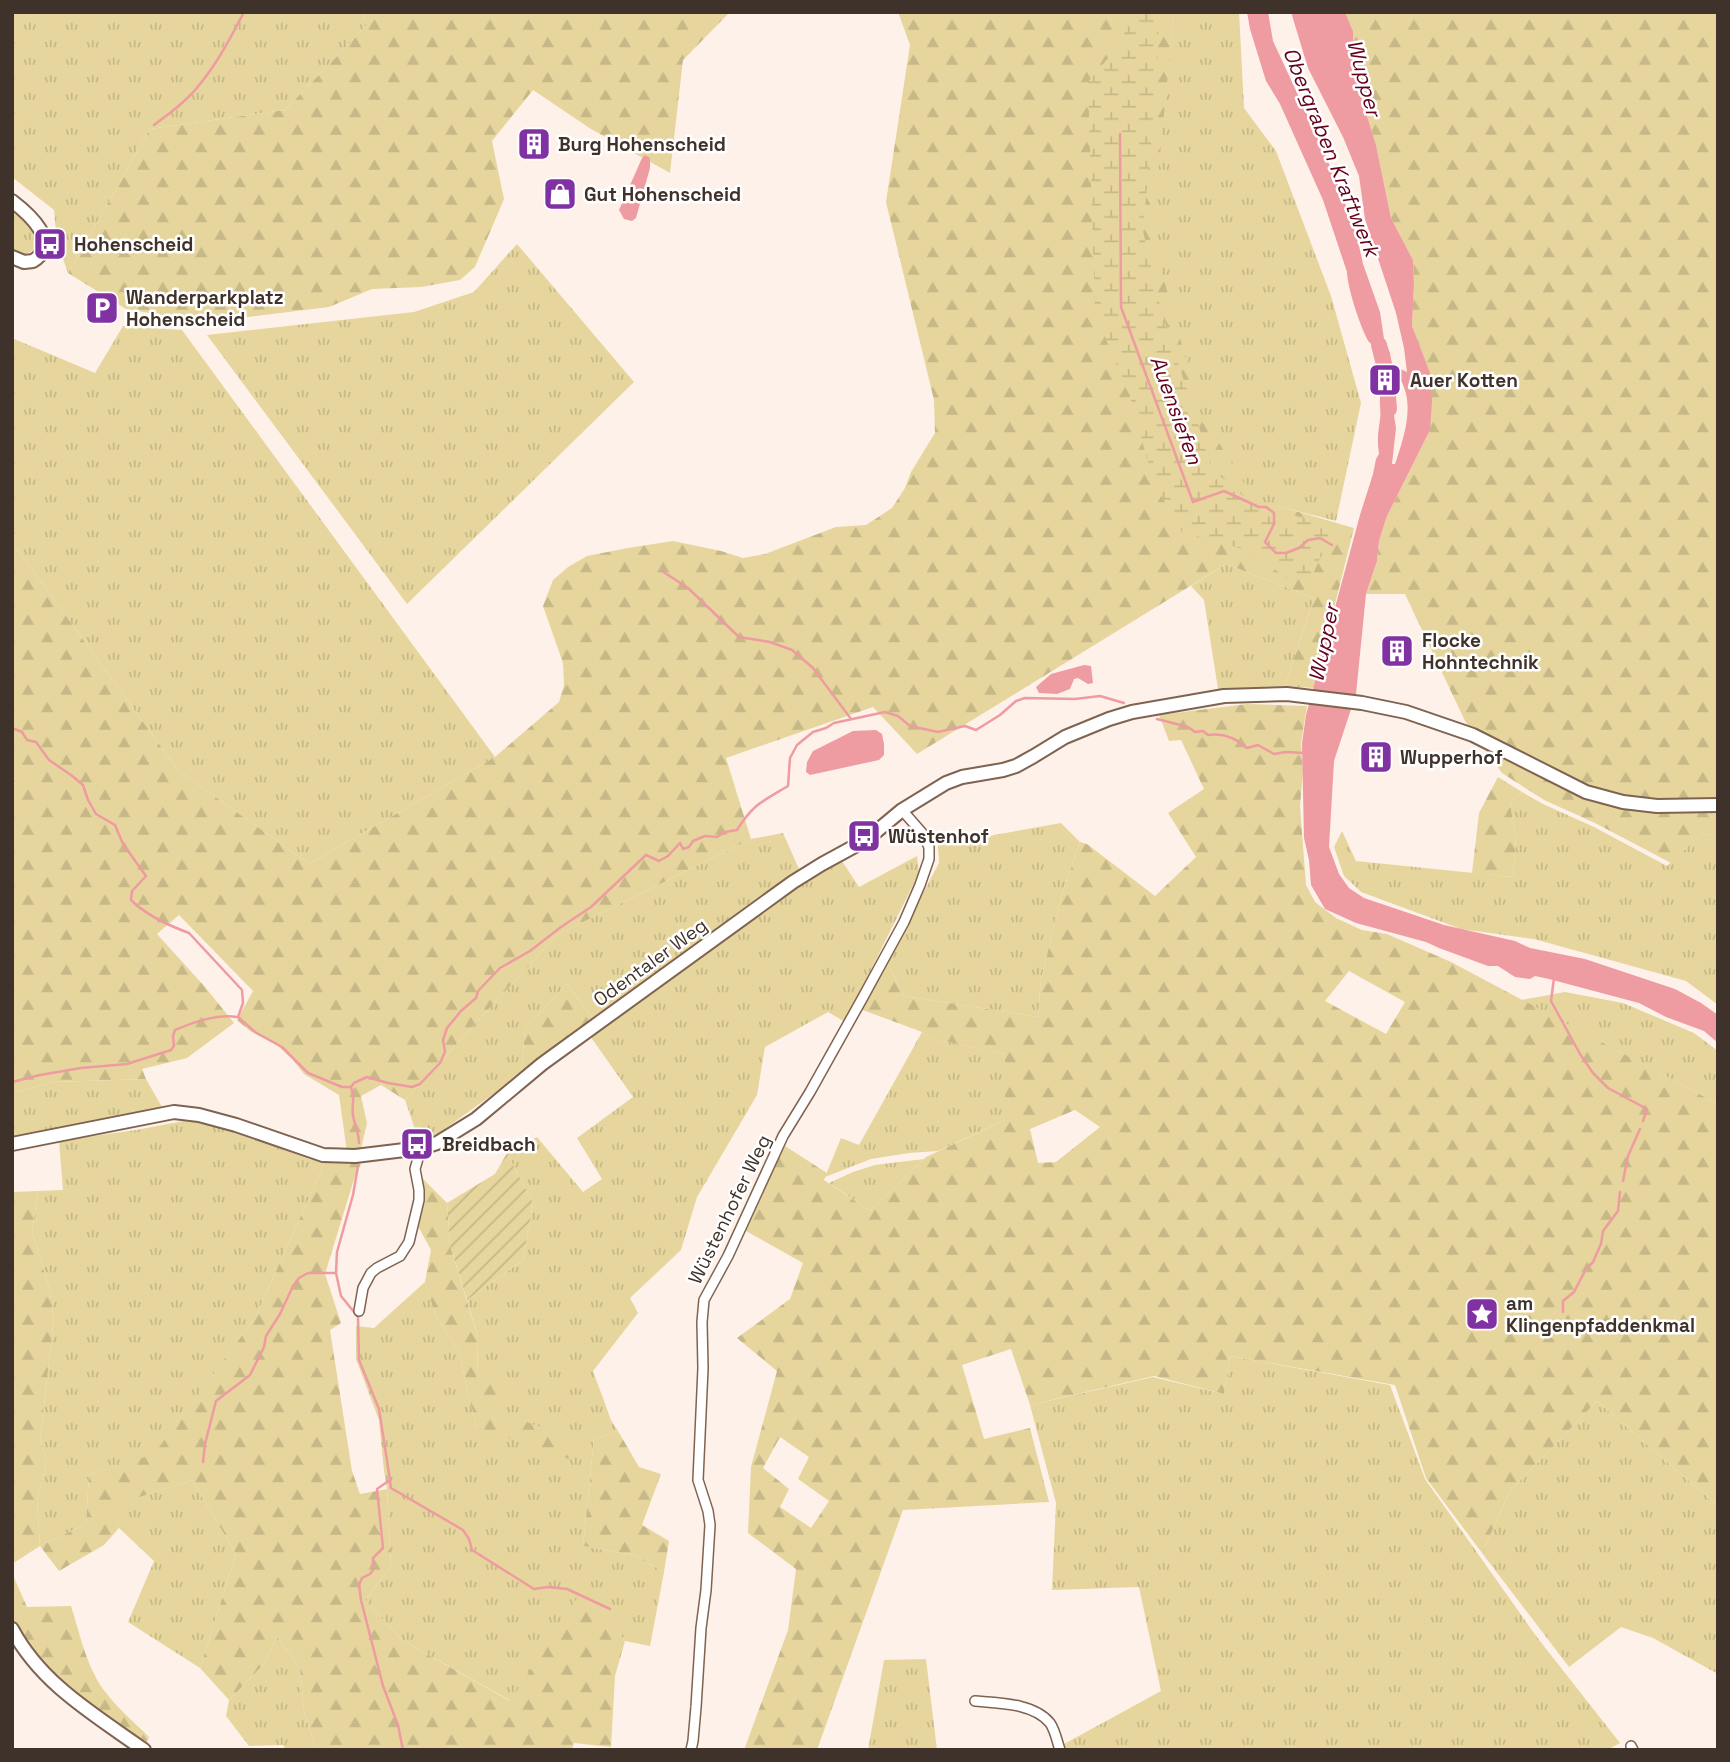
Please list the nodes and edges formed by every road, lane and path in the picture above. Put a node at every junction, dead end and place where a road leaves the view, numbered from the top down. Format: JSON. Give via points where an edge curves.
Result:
{"nodes":[{"id":1,"x":12,"y":201,"type":"edge"},
{"id":2,"x":12,"y":257,"type":"edge"},
{"id":3,"x":1718,"y":805,"type":"edge"},
{"id":4,"x":902,"y":810,"type":"junction"},
{"id":5,"x":12,"y":1144,"type":"edge"},
{"id":6,"x":421,"y":1148,"type":"junction"},
{"id":7,"x":359,"y":1311,"type":"dead end"},
{"id":8,"x":12,"y":1629,"type":"edge"},
{"id":9,"x":975,"y":1701,"type":"dead end"},
{"id":10,"x":144,"y":1750,"type":"edge"},
{"id":11,"x":691,"y":1750,"type":"edge"},
{"id":12,"x":1060,"y":1750,"type":"edge"}],
"edges":[{"from":1,"to":2,"type":"main road","via":[[38,226],[44,246],[33,261]]},
{"from":3,"to":4,"type":"main road","name":"Odentaler Weg","via":[[1623,802],[1586,792],[1473,735],[1406,712],[1287,694],[1224,696],[1118,716],[1074,733],[1016,766],[946,783]]},
{"from":4,"to":6,"type":"main road","name":"Odentaler Weg","via":[[866,840],[793,882],[542,1064],[476,1119]]},
{"from":4,"to":11,"type":"street","name":"Wüstenhofer Weg","via":[[929,847],[920,885],[856,1010],[783,1136],[704,1300],[698,1480],[710,1525]]},
{"from":5,"to":6,"type":"main road","name":"Odentaler Weg","via":[[174,1112],[236,1125],[323,1155]]},
{"from":6,"to":7,"type":"street","via":[[415,1169],[419,1199],[409,1242],[400,1256],[371,1273]]},
{"from":8,"to":10,"type":"main road","via":[[49,1679]]},
{"from":9,"to":12,"type":"street","via":[[1015,1705],[1039,1714],[1048,1721]]}]}
